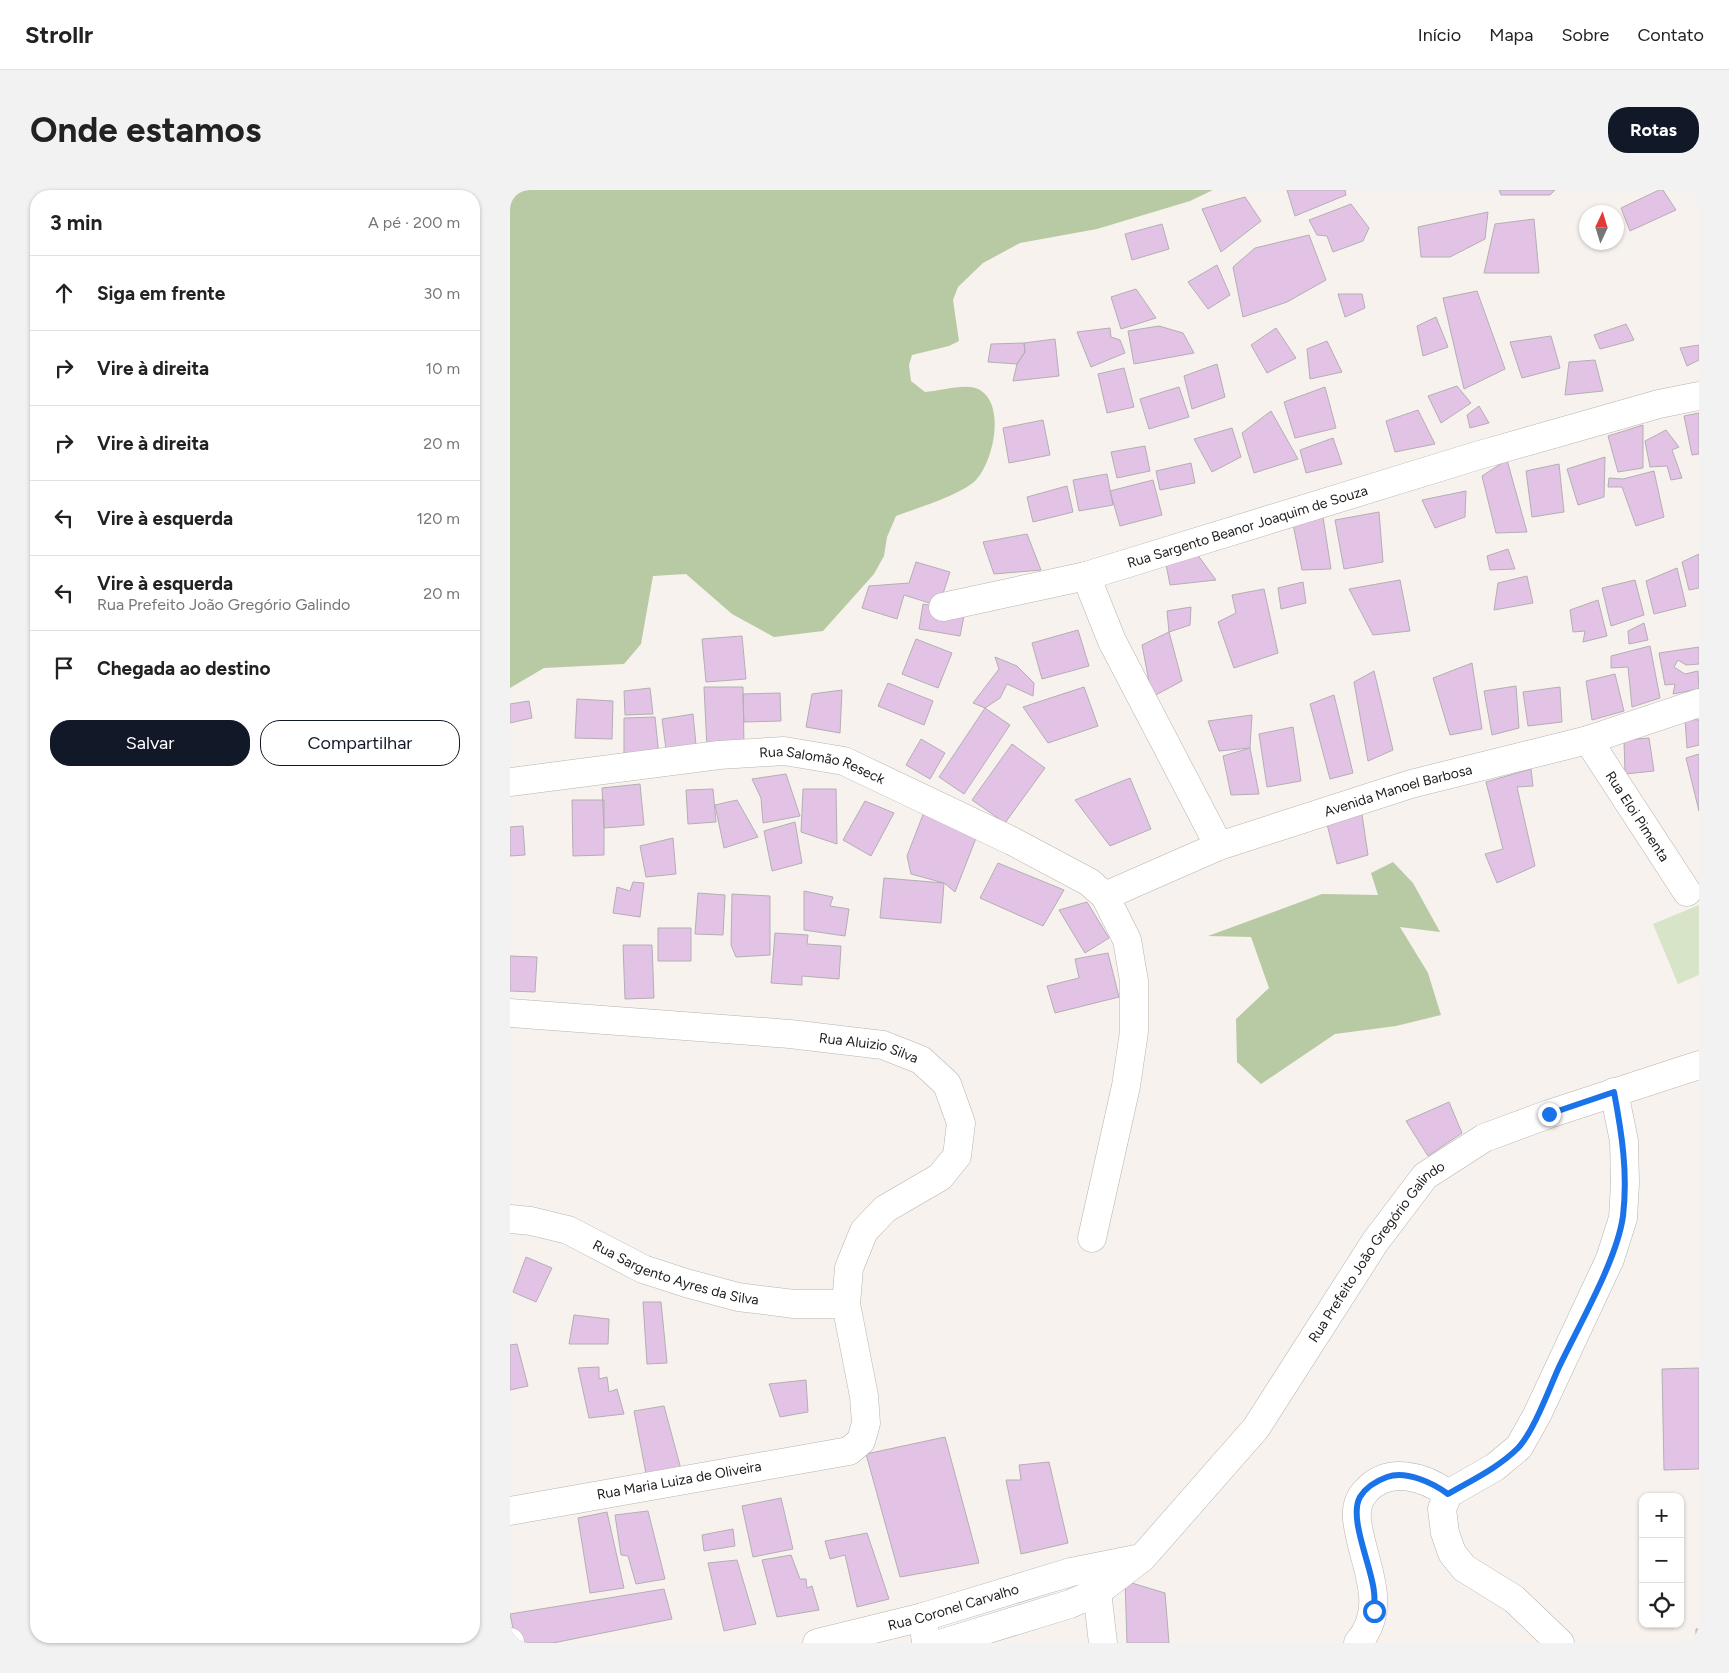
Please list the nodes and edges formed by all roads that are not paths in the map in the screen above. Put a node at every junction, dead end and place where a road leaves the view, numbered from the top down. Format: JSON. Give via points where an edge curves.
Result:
{"nodes":[{"id":1,"x":1699,"y":396,"type":"edge"},
{"id":2,"x":1086,"y":576,"type":"junction"},
{"id":3,"x":943,"y":607,"type":"dead end"},
{"id":4,"x":1699,"y":704,"type":"edge"},
{"id":5,"x":1588,"y":740,"type":"junction"},
{"id":6,"x":510,"y":782,"type":"edge"},
{"id":7,"x":1219,"y":846,"type":"junction"},
{"id":8,"x":1687,"y":892,"type":"dead end"},
{"id":9,"x":1105,"y":896,"type":"junction"},
{"id":10,"x":510,"y":1013,"type":"edge"},
{"id":11,"x":1699,"y":1065,"type":"edge"},
{"id":12,"x":1614,"y":1092,"type":"junction"},
{"id":13,"x":510,"y":1219,"type":"edge"},
{"id":14,"x":1092,"y":1238,"type":"dead end"},
{"id":15,"x":846,"y":1304,"type":"junction"},
{"id":16,"x":849,"y":1451,"type":"joint"},
{"id":17,"x":1448,"y":1494,"type":"junction"},
{"id":18,"x":510,"y":1511,"type":"edge"},
{"id":19,"x":1093,"y":1580,"type":"junction"},
{"id":20,"x":925,"y":1630,"type":"edge"},
{"id":21,"x":817,"y":1643,"type":"edge"},
{"id":22,"x":943,"y":1643,"type":"edge"},
{"id":23,"x":1103,"y":1643,"type":"edge"},
{"id":24,"x":1358,"y":1643,"type":"edge"},
{"id":25,"x":1560,"y":1643,"type":"edge"}],
"edges":[{"from":1,"to":2,"type":"street","name":"Rua Sargento Beanor Joaquim de Souza","via":[[1659,404],[1476,456]]},
{"from":2,"to":3,"type":"street","name":"Rua Sargento Beanor Joaquim de Souza"},
{"from":2,"to":7,"type":"street","via":[[1112,641]]},
{"from":4,"to":5,"type":"street","name":"Avenida Manoel Barbosa"},
{"from":5,"to":7,"type":"street","name":"Avenida Manoel Barbosa","via":[[1411,784]]},
{"from":5,"to":8,"type":"street","name":"Rua Eloi Pimenta"},
{"from":6,"to":9,"type":"street","name":"Rua Salomão Reseck","via":[[728,754],[784,751],[844,761],[1058,864],[1089,882]]},
{"from":7,"to":9,"type":"street","name":"Avenida Manoel Barbosa"},
{"from":9,"to":14,"type":"street","via":[[1127,940],[1134,981],[1134,1032],[1126,1086]]},
{"from":10,"to":15,"type":"street","name":"Rua Aluizio Silva","via":[[790,1034],[882,1045],[921,1060],[947,1084],[961,1123],[957,1156],[940,1177],[885,1209],[864,1231],[849,1268]]},
{"from":11,"to":12,"type":"street","name":"Rua Prefeito João Gregório Galindo"},
{"from":12,"to":17,"type":"street","via":[[1624,1141],[1625,1183],[1622,1218],[1610,1259],[1519,1447],[1495,1467]]},
{"from":12,"to":19,"type":"street","name":"Rua Prefeito João Gregório Galindo","via":[[1484,1138],[1425,1176],[1375,1242],[1256,1428],[1142,1558]]},
{"from":13,"to":15,"type":"street","name":"Rua Sargento Ayres da Silva","via":[[568,1230],[643,1269],[686,1284],[794,1304]]},
{"from":15,"to":16,"type":"street","name":"Rua Aluizio Silva","via":[[864,1396],[866,1423],[861,1441]]},
{"from":16,"to":18,"type":"street","name":"Rua Maria Luiza de Oliveira"},
{"from":17,"to":24,"type":"street","via":[[1415,1478],[1394,1475],[1374,1481],[1359,1498],[1357,1518],[1374,1591],[1374,1611]]},
{"from":17,"to":25,"type":"street","via":[[1442,1510],[1445,1534],[1452,1553],[1464,1568],[1514,1599]]},
{"from":19,"to":20,"type":"street","name":"Rua Coronel Carvalho"},
{"from":19,"to":22,"type":"street","via":[[1070,1604]]},
{"from":19,"to":23,"type":"street"},
{"from":20,"to":21,"type":"street","name":"Rua Coronel Carvalho"}]}
